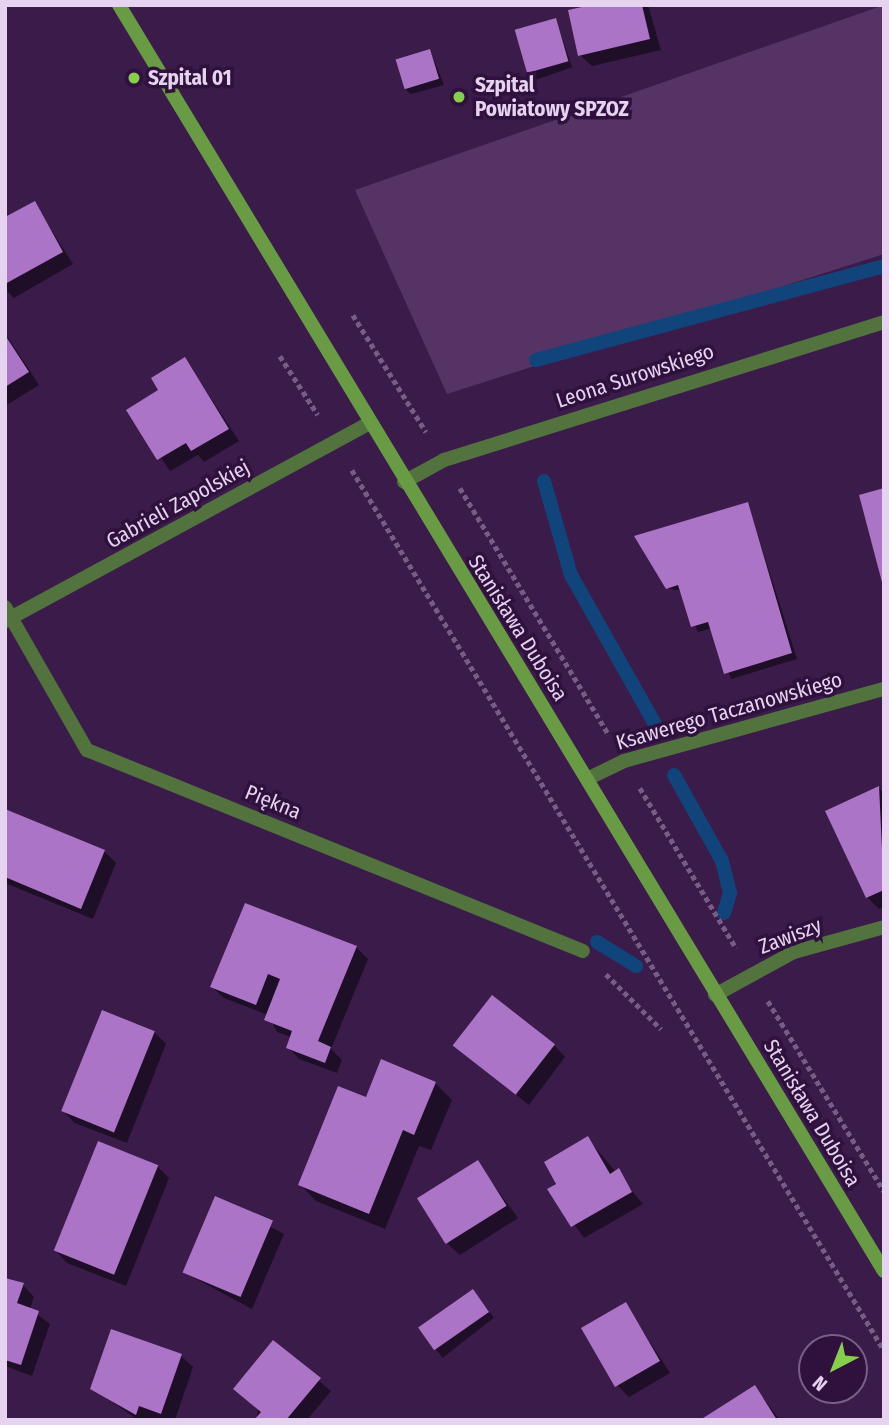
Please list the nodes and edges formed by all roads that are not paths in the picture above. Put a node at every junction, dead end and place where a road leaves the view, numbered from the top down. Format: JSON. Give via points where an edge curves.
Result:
{"nodes":[{"id":1,"x":119,"y":5,"type":"edge"},
{"id":2,"x":884,"y":323,"type":"edge"},
{"id":3,"x":370,"y":423,"type":"junction"},
{"id":4,"x":404,"y":482,"type":"junction"},
{"id":5,"x":7,"y":616,"type":"edge"},
{"id":6,"x":884,"y":689,"type":"edge"},
{"id":7,"x":587,"y":779,"type":"junction"},
{"id":8,"x":884,"y":927,"type":"edge"},
{"id":9,"x":583,"y":951,"type":"road end"},
{"id":10,"x":715,"y":995,"type":"junction"},
{"id":11,"x":884,"y":1270,"type":"edge"}],
"edges":[{"from":1,"to":3,"type":"street","name":"Stanisława Duboisa"},
{"from":2,"to":4,"type":"street","name":"Leona Surowskiego","via":[[444,460]]},
{"from":3,"to":4,"type":"street","name":"Stanisława Duboisa"},
{"from":3,"to":5,"type":"street","name":"Gabrieli Zapolskiej"},
{"from":4,"to":7,"type":"street","name":"Stanisława Duboisa"},
{"from":5,"to":9,"type":"street","name":"Piękna","via":[[87,750]]},
{"from":6,"to":7,"type":"street","name":"Ksawerego Taczanowskiego","via":[[624,761]]},
{"from":7,"to":10,"type":"street","name":"Stanisława Duboisa"},
{"from":8,"to":10,"type":"street","name":"Zawiszy","via":[[793,952]]},
{"from":10,"to":11,"type":"street","name":"Stanisława Duboisa"}]}
